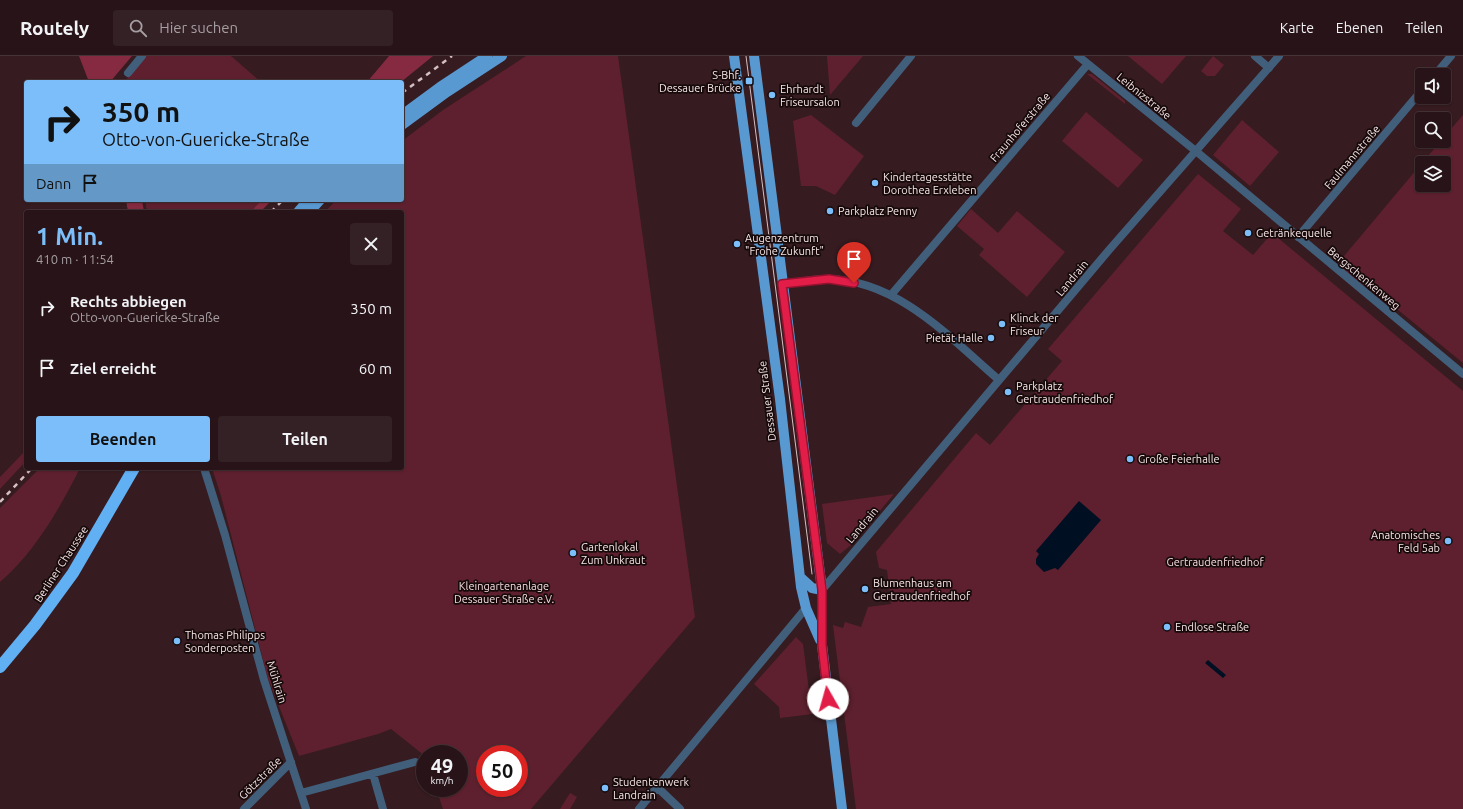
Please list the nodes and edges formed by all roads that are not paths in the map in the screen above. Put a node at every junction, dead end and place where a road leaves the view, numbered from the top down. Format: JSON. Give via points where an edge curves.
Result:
{"nodes":[{"id":1,"x":142,"y":56,"type":"edge"},
{"id":2,"x":487,"y":56,"type":"edge"},
{"id":3,"x":502,"y":56,"type":"edge"},
{"id":4,"x":734,"y":56,"type":"edge"},
{"id":5,"x":754,"y":56,"type":"edge"},
{"id":6,"x":911,"y":56,"type":"edge"},
{"id":7,"x":1078,"y":56,"type":"edge"},
{"id":8,"x":1255,"y":56,"type":"edge"},
{"id":9,"x":1279,"y":56,"type":"edge"},
{"id":10,"x":1451,"y":56,"type":"edge"},
{"id":11,"x":1088,"y":64,"type":"junction"},
{"id":12,"x":1269,"y":68,"type":"junction"},
{"id":13,"x":1441,"y":68,"type":"edge"},
{"id":14,"x":128,"y":73,"type":"dead end"},
{"id":15,"x":1415,"y":98,"type":"edge"},
{"id":16,"x":404,"y":114,"type":"edge"},
{"id":17,"x":856,"y":123,"type":"dead end"},
{"id":18,"x":404,"y":124,"type":"edge"},
{"id":19,"x":1197,"y":152,"type":"junction"},
{"id":20,"x":306,"y":202,"type":"edge"},
{"id":21,"x":318,"y":202,"type":"edge"},
{"id":22,"x":300,"y":210,"type":"edge"},
{"id":23,"x":311,"y":210,"type":"edge"},
{"id":24,"x":1298,"y":237,"type":"junction"},
{"id":25,"x":782,"y":284,"type":"junction"},
{"id":26,"x":891,"y":295,"type":"junction"},
{"id":27,"x":1463,"y":374,"type":"edge"},
{"id":28,"x":999,"y":380,"type":"junction"},
{"id":29,"x":125,"y":470,"type":"edge"},
{"id":30,"x":133,"y":470,"type":"edge"},
{"id":31,"x":205,"y":470,"type":"edge"},
{"id":32,"x":800,"y":577,"type":"junction"},
{"id":33,"x":822,"y":590,"type":"junction"},
{"id":34,"x":806,"y":608,"type":"junction"},
{"id":35,"x":822,"y":645,"type":"junction"},
{"id":36,"x":0,"y":656,"type":"edge"},
{"id":37,"x":0,"y":667,"type":"edge"},
{"id":38,"x":291,"y":762,"type":"junction"},
{"id":39,"x":415,"y":762,"type":"dead end"},
{"id":40,"x":373,"y":774,"type":"junction"},
{"id":41,"x":657,"y":788,"type":"junction"},
{"id":42,"x":301,"y":792,"type":"junction"},
{"id":43,"x":244,"y":809,"type":"edge"},
{"id":44,"x":306,"y":809,"type":"edge"},
{"id":45,"x":383,"y":809,"type":"edge"},
{"id":46,"x":639,"y":809,"type":"edge"},
{"id":47,"x":680,"y":809,"type":"edge"},
{"id":48,"x":842,"y":809,"type":"edge"}],
"edges":[{"from":1,"to":14,"type":"street"},
{"from":2,"to":16,"type":"main road"},
{"from":3,"to":18,"type":"main road"},
{"from":4,"to":32,"type":"main road","name":"Dessauer Straße","via":[[780,398]]},
{"from":5,"to":25,"type":"main road","name":"Dessauer Straße"},
{"from":6,"to":17,"type":"street"},
{"from":7,"to":11,"type":"street","name":"Leibnizstraße"},
{"from":8,"to":12,"type":"street"},
{"from":9,"to":12,"type":"street","name":"Landrain"},
{"from":10,"to":13,"type":"street"},
{"from":11,"to":19,"type":"street","name":"Leibnizstraße"},
{"from":11,"to":26,"type":"street","name":"Fraunhoferstraße"},
{"from":12,"to":19,"type":"street","name":"Landrain"},
{"from":15,"to":24,"type":"street","name":"Faulmannstraße"},
{"from":19,"to":24,"type":"street","name":"Bergschenkenweg"},
{"from":19,"to":28,"type":"street","name":"Landrain","via":[[1109,250]]},
{"from":20,"to":22,"type":"main road"},
{"from":21,"to":23,"type":"main road"},
{"from":24,"to":27,"type":"street","name":"Bergschenkenweg"},
{"from":25,"to":26,"type":"street","via":[[839,280],[871,287]]},
{"from":25,"to":33,"type":"main road","name":"Dessauer Straße"},
{"from":26,"to":28,"type":"street","via":[[936,326]]},
{"from":28,"to":33,"type":"street","name":"Landrain"},
{"from":29,"to":36,"type":"highway","name":"Berliner Chaussee","via":[[88,535],[54,587],[30,621]]},
{"from":30,"to":37,"type":"highway","name":"Berliner Chaussee","via":[[73,573]]},
{"from":31,"to":38,"type":"street","name":"Mühlrain","via":[[264,680]]},
{"from":32,"to":33,"type":"main road","via":[[812,588]]},
{"from":32,"to":34,"type":"main road","name":"Dessauer Straße"},
{"from":33,"to":34,"type":"main road"},
{"from":33,"to":35,"type":"main road","name":"Dessauer Straße"},
{"from":34,"to":35,"type":"main road","name":"Dessauer Straße"},
{"from":34,"to":41,"type":"street"},
{"from":35,"to":48,"type":"main road","name":"Dessauer Straße"},
{"from":38,"to":42,"type":"street","name":"Mühlrain"},
{"from":38,"to":43,"type":"street","name":"Götzstraße"},
{"from":39,"to":40,"type":"street"},
{"from":40,"to":42,"type":"street"},
{"from":40,"to":45,"type":"street"},
{"from":41,"to":46,"type":"street"},
{"from":41,"to":47,"type":"street"},
{"from":42,"to":44,"type":"street","name":"Mühlrain"}]}
